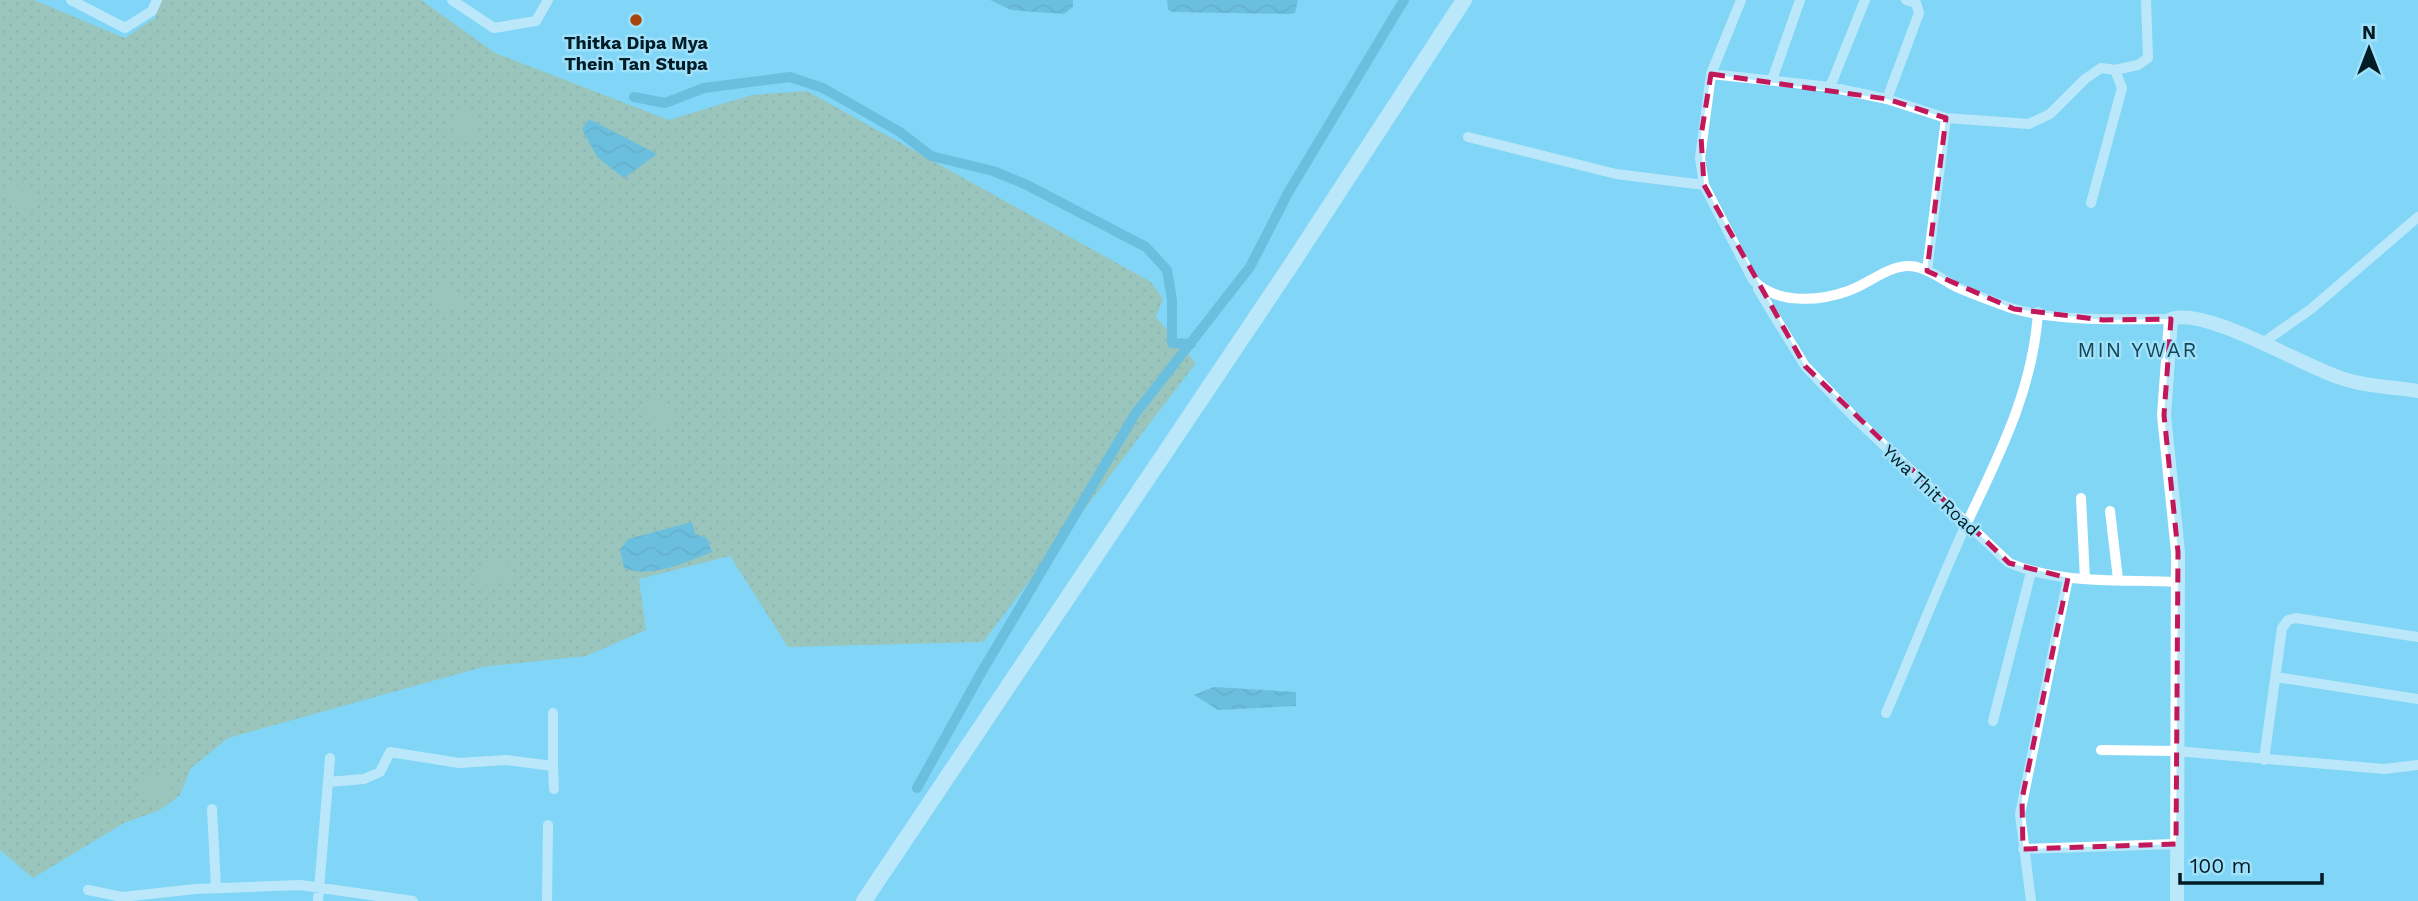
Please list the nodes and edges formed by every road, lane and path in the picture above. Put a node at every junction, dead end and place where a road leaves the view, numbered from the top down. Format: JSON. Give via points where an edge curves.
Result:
{"nodes":[{"id":1,"x":71,"y":0,"type":"edge"},
{"id":2,"x":157,"y":0,"type":"edge"},
{"id":3,"x":452,"y":0,"type":"edge"},
{"id":4,"x":548,"y":0,"type":"edge"},
{"id":5,"x":1467,"y":0,"type":"edge"},
{"id":6,"x":1741,"y":0,"type":"edge"},
{"id":7,"x":1800,"y":0,"type":"edge"},
{"id":8,"x":1865,"y":0,"type":"edge"},
{"id":9,"x":1906,"y":0,"type":"edge"},
{"id":10,"x":2147,"y":0,"type":"edge"},
{"id":11,"x":2116,"y":71,"type":"junction"},
{"id":12,"x":1711,"y":74,"type":"junction"},
{"id":13,"x":1772,"y":80,"type":"junction"},
{"id":14,"x":1830,"y":87,"type":"junction"},
{"id":15,"x":1887,"y":99,"type":"junction"},
{"id":16,"x":1946,"y":118,"type":"junction"},
{"id":17,"x":1468,"y":137,"type":"dead end"},
{"id":18,"x":1704,"y":186,"type":"junction"},
{"id":19,"x":2091,"y":203,"type":"dead end"},
{"id":20,"x":2418,"y":217,"type":"edge"},
{"id":21,"x":1927,"y":271,"type":"junction"},
{"id":22,"x":1753,"y":280,"type":"junction"},
{"id":23,"x":2038,"y":312,"type":"junction"},
{"id":24,"x":2171,"y":319,"type":"junction"},
{"id":25,"x":2261,"y":344,"type":"junction"},
{"id":26,"x":2418,"y":391,"type":"edge"},
{"id":27,"x":2081,"y":498,"type":"dead end"},
{"id":28,"x":2110,"y":510,"type":"dead end"},
{"id":29,"x":1966,"y":524,"type":"junction"},
{"id":30,"x":2032,"y":572,"type":"junction"},
{"id":31,"x":2068,"y":578,"type":"junction"},
{"id":32,"x":2085,"y":579,"type":"junction"},
{"id":33,"x":2118,"y":579,"type":"junction"},
{"id":34,"x":2178,"y":582,"type":"junction"},
{"id":35,"x":2418,"y":637,"type":"edge"},
{"id":36,"x":2276,"y":677,"type":"junction"},
{"id":37,"x":2418,"y":699,"type":"edge"},
{"id":38,"x":552,"y":713,"type":"dead end"},
{"id":39,"x":1886,"y":713,"type":"dead end"},
{"id":40,"x":1993,"y":722,"type":"dead end"},
{"id":41,"x":2101,"y":750,"type":"dead end"},
{"id":42,"x":2176,"y":751,"type":"junction"},
{"id":43,"x":330,"y":758,"type":"dead end"},
{"id":44,"x":2264,"y":760,"type":"junction"},
{"id":45,"x":2418,"y":765,"type":"edge"},
{"id":46,"x":552,"y":766,"type":"junction"},
{"id":47,"x":328,"y":782,"type":"junction"},
{"id":48,"x":554,"y":789,"type":"dead end"},
{"id":49,"x":212,"y":809,"type":"dead end"},
{"id":50,"x":548,"y":825,"type":"dead end"},
{"id":51,"x":2176,"y":844,"type":"junction"},
{"id":52,"x":2023,"y":849,"type":"junction"},
{"id":53,"x":320,"y":886,"type":"junction"},
{"id":54,"x":216,"y":887,"type":"junction"},
{"id":55,"x":88,"y":890,"type":"dead end"},
{"id":56,"x":188,"y":895,"type":"edge"},
{"id":57,"x":385,"y":899,"type":"edge"},
{"id":58,"x":318,"y":901,"type":"edge"},
{"id":59,"x":413,"y":901,"type":"edge"},
{"id":60,"x":547,"y":901,"type":"edge"},
{"id":61,"x":864,"y":901,"type":"edge"},
{"id":62,"x":2031,"y":901,"type":"edge"},
{"id":63,"x":2177,"y":901,"type":"edge"}],
"edges":[{"from":1,"to":2,"type":"street","via":[[125,28],[152,11]]},
{"from":3,"to":4,"type":"street","via":[[494,28],[536,21]]},
{"from":5,"to":61,"type":"main road"},
{"from":6,"to":12,"type":"street","name":"Ywa Thit Road"},
{"from":7,"to":13,"type":"street"},
{"from":8,"to":14,"type":"street"},
{"from":9,"to":15,"type":"street","via":[[1916,3],[1919,13]]},
{"from":10,"to":11,"type":"street","via":[[2148,58]]},
{"from":11,"to":16,"type":"street","via":[[2101,68],[2050,114],[2029,124]]},
{"from":11,"to":19,"type":"street","via":[[2121,96]]},
{"from":12,"to":13,"type":"street"},
{"from":12,"to":18,"type":"street","name":"Ywa Thit Road","via":[[1701,136]]},
{"from":13,"to":14,"type":"street"},
{"from":14,"to":15,"type":"street"},
{"from":15,"to":16,"type":"street"},
{"from":16,"to":21,"type":"street"},
{"from":17,"to":18,"type":"street","via":[[1616,174]]},
{"from":18,"to":22,"type":"street","name":"Ywa Thit Road"},
{"from":20,"to":25,"type":"street","via":[[2311,309]]},
{"from":21,"to":22,"type":"street","via":[[1905,266],[1847,292],[1798,298],[1778,298]]},
{"from":21,"to":23,"type":"street","via":[[1959,289],[2014,309]]},
{"from":22,"to":29,"type":"street","name":"Ywa Thit Road","via":[[1805,366]]},
{"from":23,"to":24,"type":"street","via":[[2103,320]]},
{"from":23,"to":29,"type":"street","via":[[2036,351],[2020,404],[1996,467]]},
{"from":24,"to":25,"type":"street","via":[[2216,322]]},
{"from":24,"to":34,"type":"street","via":[[2164,415]]},
{"from":25,"to":26,"type":"street","via":[[2341,379]]},
{"from":27,"to":32,"type":"street"},
{"from":28,"to":33,"type":"street"},
{"from":29,"to":30,"type":"street","name":"Ywa Thit Road","via":[[2010,563]]},
{"from":29,"to":39,"type":"street"},
{"from":30,"to":31,"type":"street","name":"Ywa Thit Road"},
{"from":30,"to":40,"type":"street"},
{"from":31,"to":32,"type":"street","name":"Ywa Thit Road"},
{"from":31,"to":52,"type":"street","via":[[2022,799]]},
{"from":32,"to":33,"type":"street","name":"Ywa Thit Road"},
{"from":33,"to":34,"type":"street","name":"Ywa Thit Road"},
{"from":34,"to":42,"type":"street"},
{"from":35,"to":36,"type":"street","via":[[2288,620],[2282,628]]},
{"from":36,"to":37,"type":"street"},
{"from":36,"to":44,"type":"street"},
{"from":38,"to":46,"type":"street"},
{"from":41,"to":42,"type":"street"},
{"from":42,"to":44,"type":"street"},
{"from":42,"to":51,"type":"street"},
{"from":43,"to":47,"type":"street"},
{"from":44,"to":45,"type":"street","via":[[2384,769]]},
{"from":46,"to":47,"type":"street","via":[[506,760],[459,763],[390,752],[380,772],[363,779]]},
{"from":46,"to":48,"type":"street"},
{"from":47,"to":53,"type":"street"},
{"from":49,"to":54,"type":"street"},
{"from":50,"to":60,"type":"street"},
{"from":51,"to":52,"type":"street"},
{"from":51,"to":63,"type":"street"},
{"from":52,"to":62,"type":"street"},
{"from":53,"to":54,"type":"street"},
{"from":53,"to":57,"type":"street"},
{"from":53,"to":58,"type":"street"},
{"from":54,"to":56,"type":"street"},
{"from":55,"to":56,"type":"street","via":[[122,897]]},
{"from":57,"to":59,"type":"street"}]}
